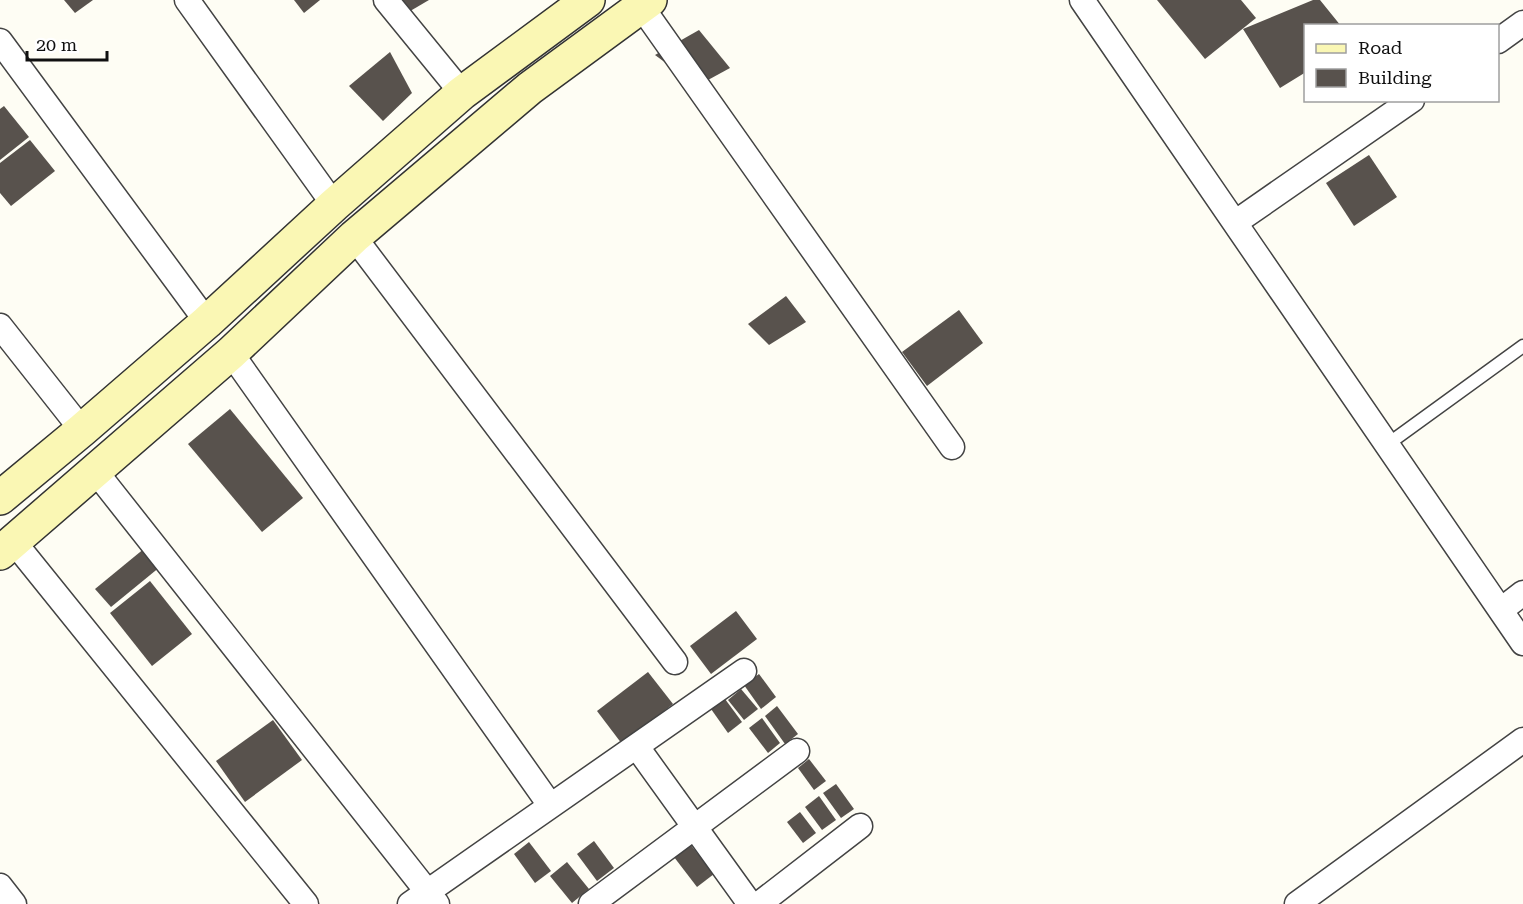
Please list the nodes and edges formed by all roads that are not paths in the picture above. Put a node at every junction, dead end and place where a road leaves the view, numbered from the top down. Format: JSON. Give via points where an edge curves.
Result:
{"nodes":[{"id":1,"x":187,"y":0,"type":"edge"},
{"id":2,"x":386,"y":0,"type":"edge"},
{"id":3,"x":588,"y":0,"type":"edge"},
{"id":4,"x":1082,"y":0,"type":"edge"},
{"id":5,"x":645,"y":3,"type":"edge"},
{"id":6,"x":1523,"y":23,"type":"edge"},
{"id":7,"x":1499,"y":40,"type":"edge"},
{"id":8,"x":0,"y":41,"type":"edge"},
{"id":9,"x":462,"y":93,"type":"junction"},
{"id":10,"x":1409,"y":102,"type":"edge"},
{"id":11,"x":334,"y":205,"type":"junction"},
{"id":12,"x":1236,"y":222,"type":"junction"},
{"id":13,"x":354,"y":237,"type":"junction"},
{"id":14,"x":207,"y":322,"type":"junction"},
{"id":15,"x":0,"y":326,"type":"edge"},
{"id":16,"x":1523,"y":346,"type":"edge"},
{"id":17,"x":231,"y":352,"type":"junction"},
{"id":18,"x":82,"y":430,"type":"junction"},
{"id":19,"x":1388,"y":444,"type":"junction"},
{"id":20,"x":952,"y":447,"type":"dead end"},
{"id":21,"x":96,"y":472,"type":"junction"},
{"id":22,"x":0,"y":498,"type":"edge"},
{"id":23,"x":7,"y":548,"type":"edge"},
{"id":24,"x":1523,"y":593,"type":"edge"},
{"id":25,"x":1501,"y":610,"type":"junction"},
{"id":26,"x":1523,"y":643,"type":"edge"},
{"id":27,"x":675,"y":662,"type":"dead end"},
{"id":28,"x":744,"y":671,"type":"dead end"},
{"id":29,"x":1523,"y":740,"type":"edge"},
{"id":30,"x":637,"y":747,"type":"junction"},
{"id":31,"x":797,"y":751,"type":"dead end"},
{"id":32,"x":550,"y":805,"type":"junction"},
{"id":33,"x":860,"y":826,"type":"dead end"},
{"id":34,"x":695,"y":827,"type":"junction"},
{"id":35,"x":0,"y":886,"type":"edge"},
{"id":36,"x":425,"y":900,"type":"edge"},
{"id":37,"x":14,"y":904,"type":"edge"},
{"id":38,"x":306,"y":904,"type":"edge"},
{"id":39,"x":591,"y":904,"type":"edge"},
{"id":40,"x":750,"y":904,"type":"edge"},
{"id":41,"x":759,"y":904,"type":"edge"},
{"id":42,"x":1298,"y":904,"type":"edge"}],
"edges":[{"from":1,"to":11,"type":"street"},
{"from":2,"to":9,"type":"street"},
{"from":3,"to":9,"type":"main road"},
{"from":4,"to":12,"type":"street"},
{"from":5,"to":13,"type":"main road","via":[[530,88]]},
{"from":5,"to":20,"type":"street"},
{"from":6,"to":7,"type":"street"},
{"from":8,"to":14,"type":"street"},
{"from":9,"to":11,"type":"main road"},
{"from":10,"to":12,"type":"street"},
{"from":11,"to":14,"type":"main road"},
{"from":12,"to":19,"type":"street"},
{"from":13,"to":17,"type":"main road"},
{"from":13,"to":27,"type":"street"},
{"from":14,"to":18,"type":"main road"},
{"from":15,"to":18,"type":"street"},
{"from":16,"to":19,"type":"lane"},
{"from":17,"to":21,"type":"main road"},
{"from":17,"to":32,"type":"street"},
{"from":18,"to":22,"type":"main road"},
{"from":19,"to":25,"type":"street"},
{"from":21,"to":23,"type":"main road"},
{"from":21,"to":36,"type":"street"},
{"from":23,"to":38,"type":"street"},
{"from":24,"to":25,"type":"street"},
{"from":25,"to":26,"type":"street"},
{"from":28,"to":30,"type":"street"},
{"from":29,"to":42,"type":"street"},
{"from":30,"to":32,"type":"street"},
{"from":30,"to":34,"type":"street"},
{"from":31,"to":34,"type":"street"},
{"from":32,"to":36,"type":"street"},
{"from":33,"to":41,"type":"street"},
{"from":34,"to":39,"type":"street"},
{"from":34,"to":40,"type":"street"},
{"from":35,"to":37,"type":"street"}]}
